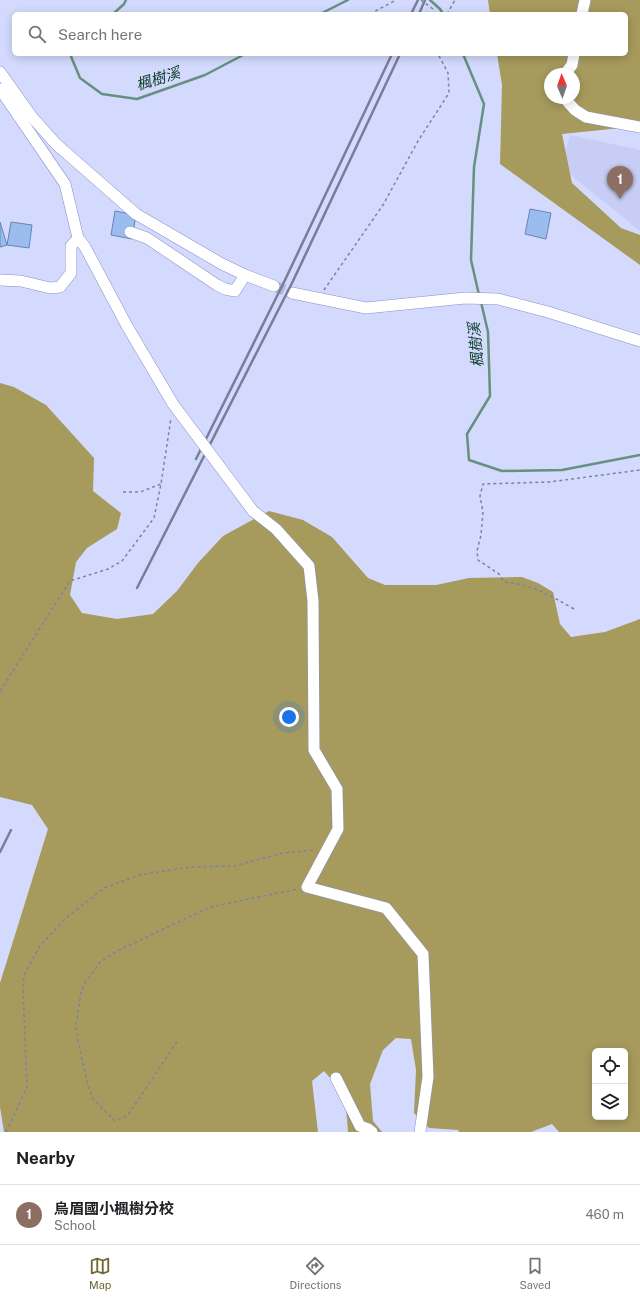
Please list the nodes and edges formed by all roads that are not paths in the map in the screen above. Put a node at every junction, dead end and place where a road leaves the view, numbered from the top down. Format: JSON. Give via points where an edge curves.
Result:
{"nodes":[{"id":1,"x":585,"y":0,"type":"edge"},
{"id":2,"x":582,"y":12,"type":"edge"},
{"id":3,"x":574,"y":56,"type":"edge"},
{"id":4,"x":570,"y":68,"type":"edge"},
{"id":5,"x":0,"y":72,"type":"edge"},
{"id":6,"x":0,"y":89,"type":"edge"},
{"id":7,"x":570,"y":104,"type":"edge"},
{"id":8,"x":640,"y":127,"type":"edge"},
{"id":9,"x":130,"y":232,"type":"dead end"},
{"id":10,"x":78,"y":238,"type":"junction"},
{"id":11,"x":245,"y":275,"type":"junction"},
{"id":12,"x":0,"y":280,"type":"edge"},
{"id":13,"x":274,"y":286,"type":"tunnel mouth"},
{"id":14,"x":292,"y":293,"type":"tunnel mouth"},
{"id":15,"x":640,"y":341,"type":"edge"},
{"id":16,"x":336,"y":1078,"type":"dead end"},
{"id":17,"x":372,"y":1132,"type":"edge"},
{"id":18,"x":420,"y":1132,"type":"edge"}],
"edges":[{"from":1,"to":2,"type":"street"},
{"from":3,"to":4,"type":"street"},
{"from":5,"to":11,"type":"street","via":[[32,117],[56,144],[136,214]]},
{"from":6,"to":10,"type":"street","via":[[65,184]]},
{"from":7,"to":8,"type":"street","via":[[586,117]]},
{"from":9,"to":11,"type":"street","via":[[147,238],[225,289],[234,291]]},
{"from":10,"to":12,"type":"street","via":[[70,246],[71,273],[60,287],[50,288],[21,281]]},
{"from":10,"to":18,"type":"street","bridge":true,"via":[[173,404],[253,512],[276,529],[309,566],[313,601],[314,750],[337,789],[338,829],[307,887],[386,908],[423,954],[428,1076]]},
{"from":11,"to":13,"type":"street"},
{"from":14,"to":15,"type":"street","via":[[366,308],[465,298],[498,299]]},
{"from":16,"to":17,"type":"street","via":[[360,1126]]}]}
